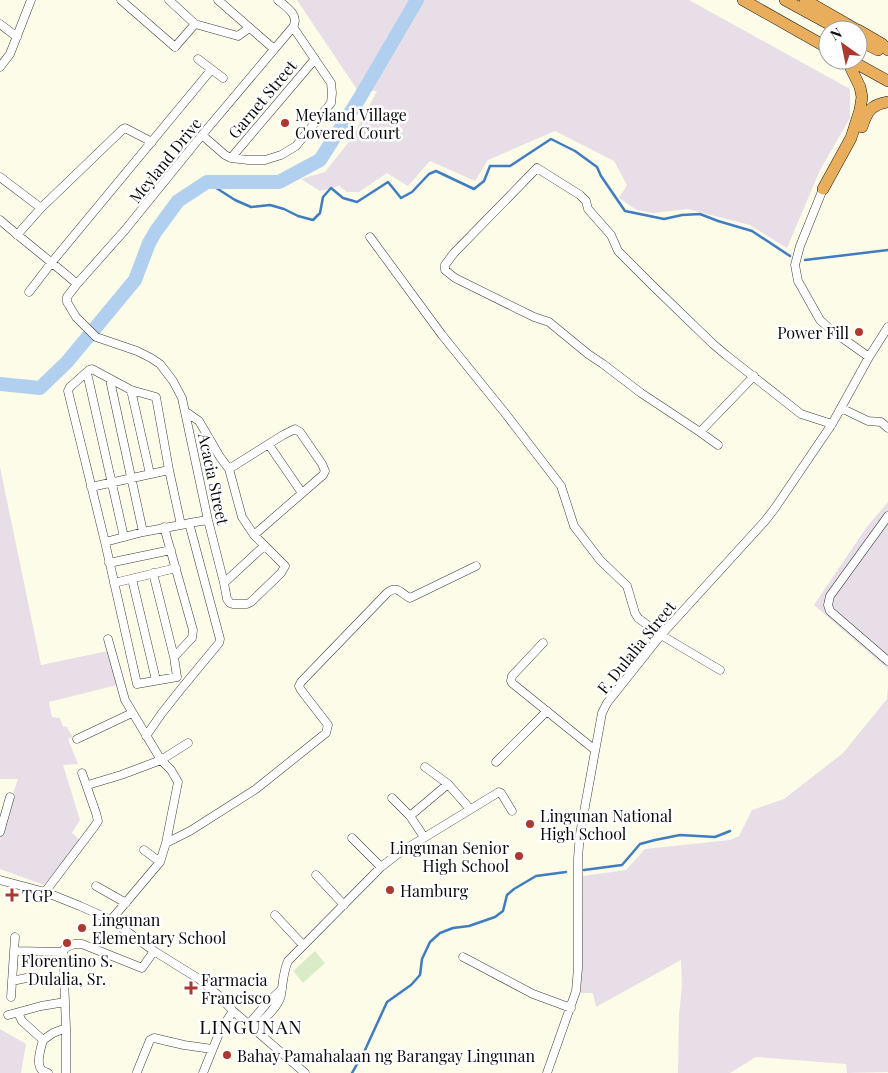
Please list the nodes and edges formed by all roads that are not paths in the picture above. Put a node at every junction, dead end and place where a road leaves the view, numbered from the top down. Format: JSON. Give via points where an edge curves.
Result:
{"nodes":[{"id":1,"x":31,"y":0,"type":"edge"},
{"id":2,"x":121,"y":0,"type":"edge"},
{"id":3,"x":134,"y":0,"type":"edge"},
{"id":4,"x":169,"y":0,"type":"edge"},
{"id":5,"x":218,"y":0,"type":"edge"},
{"id":6,"x":278,"y":0,"type":"edge"},
{"id":7,"x":743,"y":0,"type":"edge"},
{"id":8,"x":785,"y":0,"type":"edge"},
{"id":9,"x":805,"y":0,"type":"edge"},
{"id":10,"x":816,"y":0,"type":"edge"},
{"id":11,"x":128,"y":7,"type":"junction"},
{"id":12,"x":822,"y":20,"type":"edge"},
{"id":13,"x":840,"y":20,"type":"edge"},
{"id":14,"x":0,"y":24,"type":"edge"},
{"id":15,"x":195,"y":24,"type":"junction"},
{"id":16,"x":293,"y":27,"type":"junction"},
{"id":17,"x":249,"y":28,"type":"junction"},
{"id":18,"x":868,"y":36,"type":"edge"},
{"id":19,"x":17,"y":37,"type":"junction"},
{"id":20,"x":818,"y":42,"type":"edge"},
{"id":21,"x":888,"y":43,"type":"edge"},
{"id":22,"x":868,"y":45,"type":"edge"},
{"id":23,"x":274,"y":49,"type":"junction"},
{"id":24,"x":888,"y":50,"type":"edge"},
{"id":25,"x":888,"y":56,"type":"edge"},
{"id":26,"x":198,"y":59,"type":"dead end"},
{"id":27,"x":315,"y":59,"type":"junction"},
{"id":28,"x":0,"y":67,"type":"edge"},
{"id":29,"x":211,"y":70,"type":"junction"},
{"id":30,"x":853,"y":70,"type":"edge"},
{"id":31,"x":868,"y":70,"type":"edge"},
{"id":32,"x":223,"y":78,"type":"dead end"},
{"id":33,"x":888,"y":81,"type":"edge"},
{"id":34,"x":888,"y":102,"type":"edge"},
{"id":35,"x":202,"y":135,"type":"junction"},
{"id":36,"x":152,"y":142,"type":"junction"},
{"id":37,"x":230,"y":158,"type":"junction"},
{"id":38,"x":0,"y":177,"type":"edge"},
{"id":39,"x":823,"y":189,"type":"junction"},
{"id":40,"x":41,"y":208,"type":"junction"},
{"id":41,"x":0,"y":220,"type":"edge"},
{"id":42,"x":17,"y":235,"type":"junction"},
{"id":43,"x":370,"y":237,"type":"dead end"},
{"id":44,"x":52,"y":262,"type":"junction"},
{"id":45,"x":77,"y":284,"type":"junction"},
{"id":46,"x":29,"y":292,"type":"dead end"},
{"id":47,"x":888,"y":327,"type":"edge"},
{"id":48,"x":96,"y":337,"type":"joint"},
{"id":49,"x":869,"y":357,"type":"junction"},
{"id":50,"x":87,"y":373,"type":"junction"},
{"id":51,"x":754,"y":376,"type":"junction"},
{"id":52,"x":110,"y":380,"type":"junction"},
{"id":53,"x":131,"y":390,"type":"junction"},
{"id":54,"x":841,"y":408,"type":"junction"},
{"id":55,"x":186,"y":412,"type":"junction"},
{"id":56,"x":832,"y":424,"type":"junction"},
{"id":57,"x":888,"y":428,"type":"edge"},
{"id":58,"x":700,"y":432,"type":"junction"},
{"id":59,"x":269,"y":444,"type":"junction"},
{"id":60,"x":718,"y":445,"type":"dead end"},
{"id":61,"x":229,"y":469,"type":"junction"},
{"id":62,"x":169,"y":470,"type":"junction"},
{"id":63,"x":150,"y":474,"type":"junction"},
{"id":64,"x":131,"y":478,"type":"junction"},
{"id":65,"x":111,"y":482,"type":"junction"},
{"id":66,"x":91,"y":487,"type":"junction"},
{"id":67,"x":302,"y":493,"type":"junction"},
{"id":68,"x":888,"y":516,"type":"edge"},
{"id":69,"x":208,"y":520,"type":"junction"},
{"id":70,"x":185,"y":524,"type":"junction"},
{"id":71,"x":164,"y":527,"type":"junction"},
{"id":72,"x":143,"y":532,"type":"junction"},
{"id":73,"x":254,"y":535,"type":"junction"},
{"id":74,"x":124,"y":537,"type":"junction"},
{"id":75,"x":105,"y":542,"type":"junction"},
{"id":76,"x":264,"y":546,"type":"junction"},
{"id":77,"x":170,"y":550,"type":"junction"},
{"id":78,"x":109,"y":563,"type":"junction"},
{"id":79,"x":476,"y":566,"type":"dead end"},
{"id":80,"x":176,"y":568,"type":"junction"},
{"id":81,"x":153,"y":574,"type":"junction"},
{"id":82,"x":132,"y":579,"type":"junction"},
{"id":83,"x":224,"y":582,"type":"junction"},
{"id":84,"x":114,"y":583,"type":"junction"},
{"id":85,"x":661,"y":634,"type":"junction"},
{"id":86,"x":108,"y":639,"type":"dead end"},
{"id":87,"x":543,"y":643,"type":"dead end"},
{"id":88,"x":174,"y":657,"type":"junction"},
{"id":89,"x":888,"y":661,"type":"edge"},
{"id":90,"x":720,"y":670,"type":"dead end"},
{"id":91,"x":177,"y":677,"type":"junction"},
{"id":92,"x":156,"y":680,"type":"junction"},
{"id":93,"x":181,"y":689,"type":"junction"},
{"id":94,"x":547,"y":711,"type":"junction"},
{"id":95,"x":132,"y":713,"type":"junction"},
{"id":96,"x":146,"y":736,"type":"junction"},
{"id":97,"x":77,"y":739,"type":"dead end"},
{"id":98,"x":188,"y":743,"type":"dead end"},
{"id":99,"x":596,"y":750,"type":"junction"},
{"id":100,"x":161,"y":760,"type":"junction"},
{"id":101,"x":496,"y":762,"type":"dead end"},
{"id":102,"x":425,"y":766,"type":"dead end"},
{"id":103,"x":82,"y":773,"type":"dead end"},
{"id":104,"x":91,"y":784,"type":"dead end"},
{"id":105,"x":448,"y":784,"type":"junction"},
{"id":106,"x":10,"y":797,"type":"dead end"},
{"id":107,"x":392,"y":798,"type":"dead end"},
{"id":108,"x":470,"y":809,"type":"junction"},
{"id":109,"x":512,"y":811,"type":"dead end"},
{"id":110,"x":410,"y":816,"type":"junction"},
{"id":111,"x":0,"y":832,"type":"edge"},
{"id":112,"x":424,"y":837,"type":"junction"},
{"id":113,"x":352,"y":838,"type":"dead end"},
{"id":114,"x":166,"y":843,"type":"junction"},
{"id":115,"x":144,"y":850,"type":"dead end"},
{"id":116,"x":160,"y":862,"type":"junction"},
{"id":117,"x":382,"y":867,"type":"junction"},
{"id":118,"x":316,"y":874,"type":"dead end"},
{"id":119,"x":0,"y":880,"type":"edge"},
{"id":120,"x":96,"y":886,"type":"dead end"},
{"id":121,"x":45,"y":892,"type":"junction"},
{"id":122,"x":126,"y":903,"type":"junction"},
{"id":123,"x":344,"y":904,"type":"junction"},
{"id":124,"x":275,"y":915,"type":"dead end"},
{"id":125,"x":111,"y":920,"type":"junction"},
{"id":126,"x":14,"y":937,"type":"dead end"},
{"id":127,"x":304,"y":945,"type":"junction"},
{"id":128,"x":14,"y":951,"type":"junction"},
{"id":129,"x":154,"y":951,"type":"junction"},
{"id":130,"x":63,"y":952,"type":"junction"},
{"id":131,"x":463,"y":958,"type":"dead end"},
{"id":132,"x":31,"y":977,"type":"dead end"},
{"id":133,"x":12,"y":981,"type":"junction"},
{"id":134,"x":11,"y":997,"type":"dead end"},
{"id":135,"x":65,"y":1002,"type":"junction"},
{"id":136,"x":571,"y":1008,"type":"junction"},
{"id":137,"x":233,"y":1011,"type":"junction"},
{"id":138,"x":18,"y":1012,"type":"junction"},
{"id":139,"x":8,"y":1015,"type":"dead end"},
{"id":140,"x":252,"y":1027,"type":"junction"},
{"id":141,"x":66,"y":1028,"type":"junction"},
{"id":142,"x":43,"y":1040,"type":"junction"},
{"id":143,"x":212,"y":1049,"type":"junction"},
{"id":144,"x":204,"y":1070,"type":"edge"},
{"id":145,"x":137,"y":1072,"type":"edge"},
{"id":146,"x":48,"y":1073,"type":"edge"},
{"id":147,"x":66,"y":1073,"type":"edge"},
{"id":148,"x":211,"y":1073,"type":"edge"},
{"id":149,"x":305,"y":1073,"type":"edge"},
{"id":150,"x":547,"y":1073,"type":"edge"}],
"edges":[{"from":1,"to":19,"type":"street"},
{"from":2,"to":11,"type":"street"},
{"from":3,"to":11,"type":"street"},
{"from":4,"to":15,"type":"street"},
{"from":5,"to":17,"type":"street"},
{"from":6,"to":16,"type":"street","via":[[293,14],[296,20]]},
{"from":7,"to":20,"type":"highway"},
{"from":8,"to":12,"type":"highway"},
{"from":9,"to":13,"type":"highway"},
{"from":10,"to":21,"type":"street"},
{"from":11,"to":15,"type":"street","via":[[174,47]]},
{"from":14,"to":19,"type":"street"},
{"from":15,"to":17,"type":"street","via":[[238,36]]},
{"from":16,"to":23,"type":"street","name":"Meyland Drive"},
{"from":16,"to":27,"type":"street"},
{"from":17,"to":23,"type":"street"},
{"from":18,"to":24,"type":"highway"},
{"from":19,"to":28,"type":"street"},
{"from":22,"to":25,"type":"highway"},
{"from":23,"to":35,"type":"street","name":"Meyland Drive"},
{"from":26,"to":29,"type":"street"},
{"from":27,"to":37,"type":"street","name":"Garnet Street"},
{"from":27,"to":37,"type":"street","via":[[332,83],[331,103],[296,146],[265,160]]},
{"from":29,"to":32,"type":"street"},
{"from":29,"to":36,"type":"street"},
{"from":30,"to":39,"type":"highway","via":[[862,98],[860,110],[851,138]]},
{"from":31,"to":33,"type":"highway"},
{"from":34,"to":39,"type":"highway","via":[[871,108],[848,158]]},
{"from":35,"to":37,"type":"street"},
{"from":35,"to":45,"type":"street","name":"Meyland Drive"},
{"from":36,"to":40,"type":"street","via":[[123,129]]},
{"from":36,"to":44,"type":"street"},
{"from":38,"to":40,"type":"street"},
{"from":39,"to":49,"type":"street","via":[[800,246],[796,265],[798,281],[820,320]]},
{"from":40,"to":42,"type":"street"},
{"from":41,"to":42,"type":"street"},
{"from":42,"to":44,"type":"street"},
{"from":43,"to":85,"type":"street","via":[[442,335],[561,486],[574,526],[600,560],[626,586],[638,618]]},
{"from":44,"to":45,"type":"street"},
{"from":44,"to":46,"type":"street"},
{"from":45,"to":48,"type":"street","name":"Meyland Drive","via":[[67,302],[76,317]]},
{"from":47,"to":49,"type":"street","name":"F. Dulalia Street"},
{"from":48,"to":55,"type":"street","name":"Acacia Street","via":[[137,351],[160,364],[173,381]]},
{"from":49,"to":54,"type":"street","name":"F. Dulalia Street"},
{"from":50,"to":52,"type":"street","via":[[92,369]]},
{"from":50,"to":65,"type":"street"},
{"from":50,"to":66,"type":"street","via":[[68,391]]},
{"from":51,"to":56,"type":"street","via":[[801,414]]},
{"from":51,"to":58,"type":"street"},
{"from":51,"to":58,"type":"street","via":[[714,344],[618,251],[611,235],[580,195],[537,168],[445,265],[445,270],[455,278],[549,322],[641,394]]},
{"from":52,"to":53,"type":"street"},
{"from":52,"to":64,"type":"street"},
{"from":53,"to":62,"type":"street","via":[[157,398]]},
{"from":53,"to":63,"type":"street"},
{"from":54,"to":56,"type":"street","name":"F. Dulalia Street"},
{"from":54,"to":57,"type":"street","via":[[868,421],[881,422]]},
{"from":55,"to":61,"type":"street","via":[[199,421]]},
{"from":55,"to":69,"type":"street","name":"Acacia Street"},
{"from":56,"to":85,"type":"street","name":"F. Dulalia Street","via":[[765,521]]},
{"from":58,"to":60,"type":"street"},
{"from":59,"to":61,"type":"street"},
{"from":59,"to":67,"type":"street"},
{"from":59,"to":67,"type":"street","via":[[295,429],[322,464],[323,475]]},
{"from":61,"to":73,"type":"street","via":[[240,514]]},
{"from":62,"to":63,"type":"street"},
{"from":62,"to":70,"type":"street"},
{"from":63,"to":64,"type":"street"},
{"from":64,"to":65,"type":"street"},
{"from":64,"to":72,"type":"street"},
{"from":65,"to":66,"type":"street"},
{"from":65,"to":74,"type":"street"},
{"from":66,"to":75,"type":"street"},
{"from":67,"to":73,"type":"street"},
{"from":68,"to":89,"type":"street","via":[[830,596],[828,605],[830,611]]},
{"from":69,"to":70,"type":"street"},
{"from":69,"to":83,"type":"street","name":"Acacia Street"},
{"from":70,"to":71,"type":"street"},
{"from":70,"to":93,"type":"street","via":[[220,639],[217,647]]},
{"from":71,"to":72,"type":"street"},
{"from":71,"to":77,"type":"street"},
{"from":72,"to":74,"type":"street"},
{"from":73,"to":76,"type":"street"},
{"from":74,"to":75,"type":"street"},
{"from":75,"to":78,"type":"street"},
{"from":76,"to":83,"type":"street"},
{"from":76,"to":83,"type":"street","name":"Acacia Street","via":[[285,566],[251,602],[230,603]]},
{"from":77,"to":78,"type":"street"},
{"from":77,"to":80,"type":"street"},
{"from":78,"to":84,"type":"street"},
{"from":79,"to":114,"type":"street","via":[[410,598],[400,591],[386,593],[299,686],[328,726],[326,733],[256,789]]},
{"from":80,"to":81,"type":"street"},
{"from":80,"to":88,"type":"street","via":[[193,630],[192,638]]},
{"from":81,"to":82,"type":"street"},
{"from":81,"to":88,"type":"street"},
{"from":82,"to":84,"type":"street"},
{"from":82,"to":92,"type":"street"},
{"from":84,"to":92,"type":"street","via":[[137,684]]},
{"from":85,"to":90,"type":"street"},
{"from":85,"to":99,"type":"street","name":"F. Dulalia Street","via":[[606,703]]},
{"from":86,"to":95,"type":"street","via":[[122,691]]},
{"from":87,"to":94,"type":"street","via":[[511,680]]},
{"from":88,"to":91,"type":"street"},
{"from":91,"to":92,"type":"street"},
{"from":91,"to":93,"type":"street"},
{"from":93,"to":96,"type":"street"},
{"from":94,"to":99,"type":"street"},
{"from":94,"to":101,"type":"street"},
{"from":95,"to":96,"type":"street"},
{"from":95,"to":97,"type":"street"},
{"from":96,"to":100,"type":"street"},
{"from":98,"to":100,"type":"street"},
{"from":99,"to":136,"type":"street","name":"F. Dulalia Street","via":[[580,834],[578,968]]},
{"from":100,"to":104,"type":"street"},
{"from":100,"to":114,"type":"street","via":[[178,782]]},
{"from":102,"to":105,"type":"street"},
{"from":103,"to":121,"type":"street","via":[[98,822]]},
{"from":105,"to":108,"type":"street"},
{"from":105,"to":110,"type":"street"},
{"from":106,"to":111,"type":"street"},
{"from":107,"to":110,"type":"street"},
{"from":108,"to":109,"type":"street","via":[[499,792]]},
{"from":108,"to":112,"type":"street"},
{"from":110,"to":112,"type":"street"},
{"from":112,"to":117,"type":"street"},
{"from":113,"to":117,"type":"street"},
{"from":114,"to":116,"type":"street"},
{"from":115,"to":116,"type":"street"},
{"from":116,"to":122,"type":"street"},
{"from":117,"to":123,"type":"street"},
{"from":118,"to":123,"type":"street"},
{"from":119,"to":121,"type":"street"},
{"from":120,"to":122,"type":"street"},
{"from":121,"to":125,"type":"street"},
{"from":122,"to":125,"type":"street"},
{"from":123,"to":127,"type":"street"},
{"from":124,"to":127,"type":"street"},
{"from":125,"to":129,"type":"street"},
{"from":126,"to":128,"type":"street"},
{"from":127,"to":140,"type":"street","via":[[288,961],[282,989],[268,1002]]},
{"from":128,"to":130,"type":"street"},
{"from":128,"to":133,"type":"street"},
{"from":129,"to":130,"type":"street","via":[[142,968],[82,944],[68,946]]},
{"from":129,"to":137,"type":"street","via":[[199,978]]},
{"from":130,"to":135,"type":"street"},
{"from":131,"to":136,"type":"street","via":[[533,994]]},
{"from":132,"to":133,"type":"street"},
{"from":133,"to":134,"type":"street"},
{"from":135,"to":138,"type":"street"},
{"from":135,"to":141,"type":"street"},
{"from":136,"to":150,"type":"street","name":"F. Dulalia Street"},
{"from":137,"to":140,"type":"street"},
{"from":137,"to":143,"type":"street"},
{"from":138,"to":139,"type":"street"},
{"from":138,"to":142,"type":"street","via":[[22,1021]]},
{"from":140,"to":149,"type":"street"},
{"from":141,"to":142,"type":"street"},
{"from":141,"to":147,"type":"street"},
{"from":142,"to":146,"type":"street","via":[[40,1068]]},
{"from":143,"to":144,"type":"street"},
{"from":143,"to":145,"type":"street","via":[[154,1038],[150,1040]]},
{"from":144,"to":148,"type":"street"}]}
